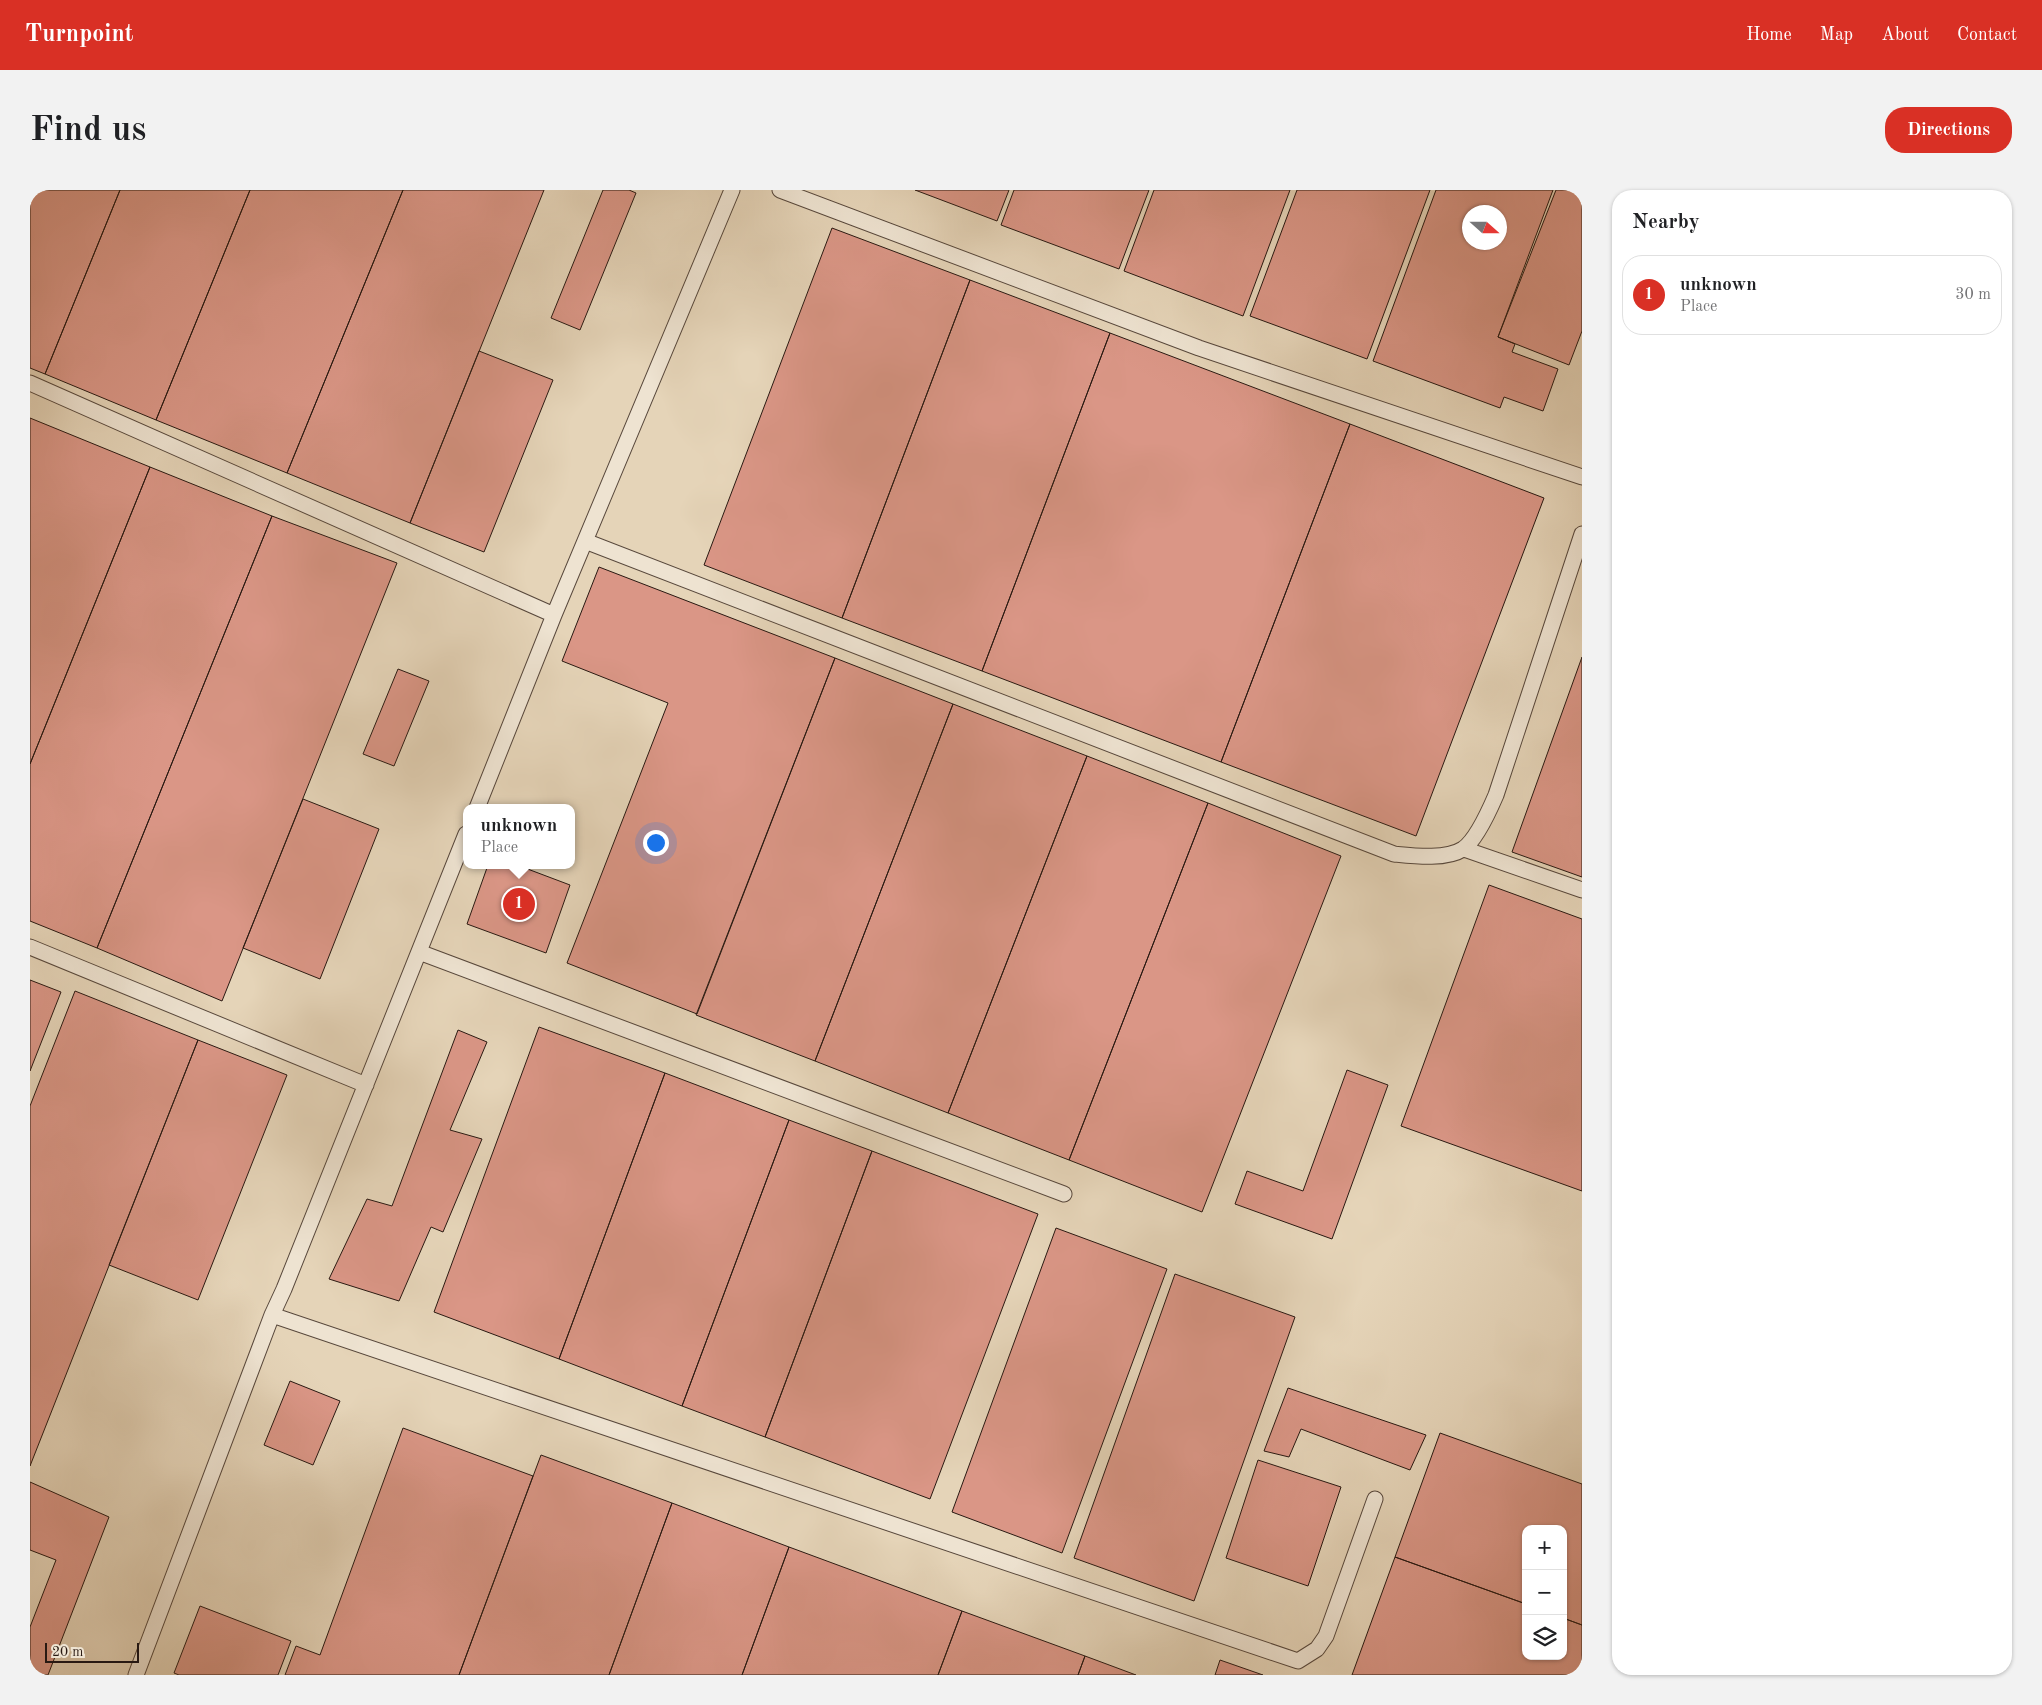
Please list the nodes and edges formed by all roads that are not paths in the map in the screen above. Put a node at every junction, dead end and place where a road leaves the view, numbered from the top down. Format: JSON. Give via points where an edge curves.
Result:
{"nodes":[{"id":1,"x":732,"y":190,"type":"edge"},
{"id":2,"x":780,"y":190,"type":"edge"},
{"id":3,"x":30,"y":383,"type":"edge"},
{"id":4,"x":1582,"y":477,"type":"edge"},
{"id":5,"x":1582,"y":534,"type":"edge"},
{"id":6,"x":585,"y":540,"type":"junction"},
{"id":7,"x":554,"y":615,"type":"junction"},
{"id":8,"x":479,"y":804,"type":"edge"},
{"id":9,"x":463,"y":842,"type":"edge"},
{"id":10,"x":1464,"y":849,"type":"junction"},
{"id":11,"x":1582,"y":890,"type":"edge"},
{"id":12,"x":30,"y":947,"type":"edge"},
{"id":13,"x":419,"y":952,"type":"junction"},
{"id":14,"x":366,"y":1085,"type":"junction"},
{"id":15,"x":1064,"y":1194,"type":"dead end"},
{"id":16,"x":272,"y":1315,"type":"junction"},
{"id":17,"x":1375,"y":1499,"type":"dead end"},
{"id":18,"x":136,"y":1675,"type":"edge"}],
"edges":[{"from":1,"to":6,"type":"lane"},
{"from":2,"to":4,"type":"lane","via":[[1199,348]]},
{"from":3,"to":7,"type":"lane"},
{"from":5,"to":10,"type":"lane","via":[[1496,795],[1484,823]]},
{"from":6,"to":7,"type":"lane"},
{"from":6,"to":10,"type":"lane","via":[[1394,854],[1436,857]]},
{"from":7,"to":8,"type":"lane"},
{"from":9,"to":13,"type":"lane"},
{"from":10,"to":11,"type":"lane"},
{"from":12,"to":14,"type":"lane"},
{"from":13,"to":14,"type":"lane"},
{"from":13,"to":15,"type":"lane"},
{"from":14,"to":16,"type":"lane"},
{"from":16,"to":17,"type":"lane","via":[[1298,1661],[1317,1649],[1326,1636]]},
{"from":16,"to":18,"type":"lane"}]}
